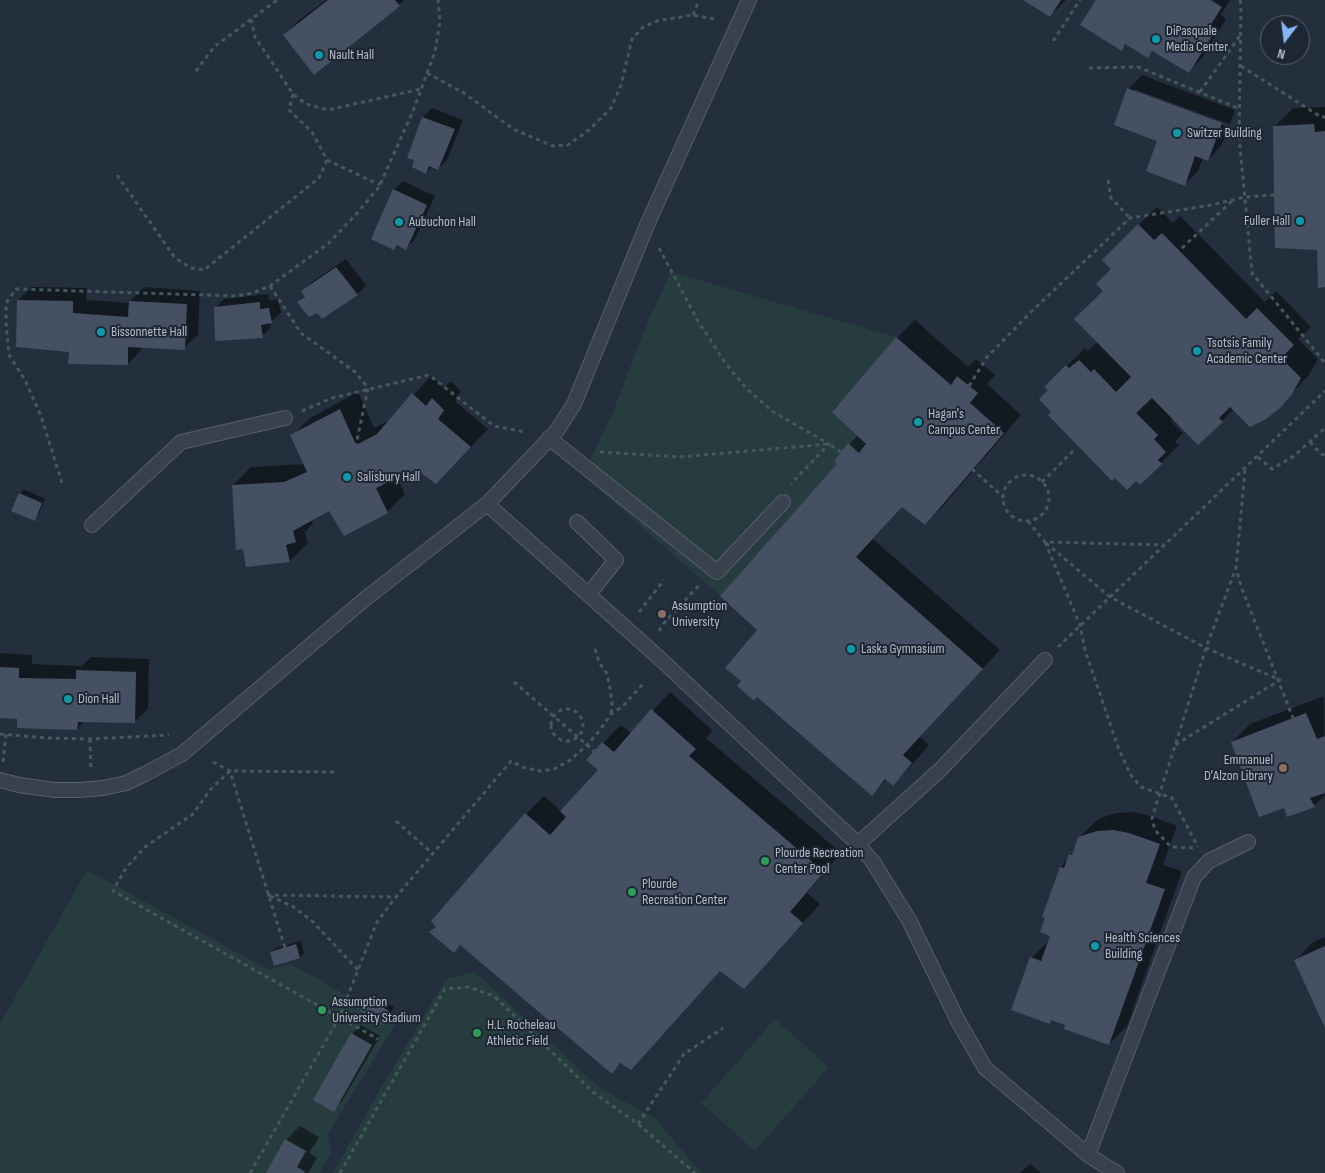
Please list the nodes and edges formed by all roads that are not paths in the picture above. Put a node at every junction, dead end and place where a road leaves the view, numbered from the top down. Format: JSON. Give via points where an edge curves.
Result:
{"nodes":[{"id":1,"x":749,"y":0,"type":"edge"},
{"id":2,"x":285,"y":418,"type":"road end"},
{"id":3,"x":550,"y":438,"type":"junction"},
{"id":4,"x":783,"y":502,"type":"dead end"},
{"id":5,"x":487,"y":504,"type":"junction"},
{"id":6,"x":577,"y":522,"type":"dead end"},
{"id":7,"x":92,"y":525,"type":"dead end"},
{"id":8,"x":589,"y":594,"type":"junction"},
{"id":9,"x":1045,"y":660,"type":"road end"},
{"id":10,"x":0,"y":780,"type":"edge"},
{"id":11,"x":1248,"y":842,"type":"dead end"},
{"id":12,"x":858,"y":844,"type":"junction"},
{"id":13,"x":1088,"y":1155,"type":"junction"},
{"id":14,"x":1117,"y":1173,"type":"edge"}],
"edges":[{"from":1,"to":3,"type":"lane","via":[[647,225],[574,404]]},
{"from":2,"to":7,"type":"lane","via":[[181,442]]},
{"from":3,"to":4,"type":"lane","via":[[717,572]]},
{"from":3,"to":5,"type":"lane"},
{"from":5,"to":8,"type":"lane"},
{"from":5,"to":10,"type":"lane","via":[[364,600],[182,754],[126,783],[92,789],[55,790]]},
{"from":6,"to":8,"type":"lane","via":[[616,560]]},
{"from":8,"to":12,"type":"lane"},
{"from":9,"to":12,"type":"lane","via":[[940,770]]},
{"from":11,"to":13,"type":"lane","via":[[1209,861],[1194,877]]},
{"from":12,"to":13,"type":"lane","via":[[909,920],[958,1021],[985,1068]]},
{"from":13,"to":14,"type":"lane"}]}
